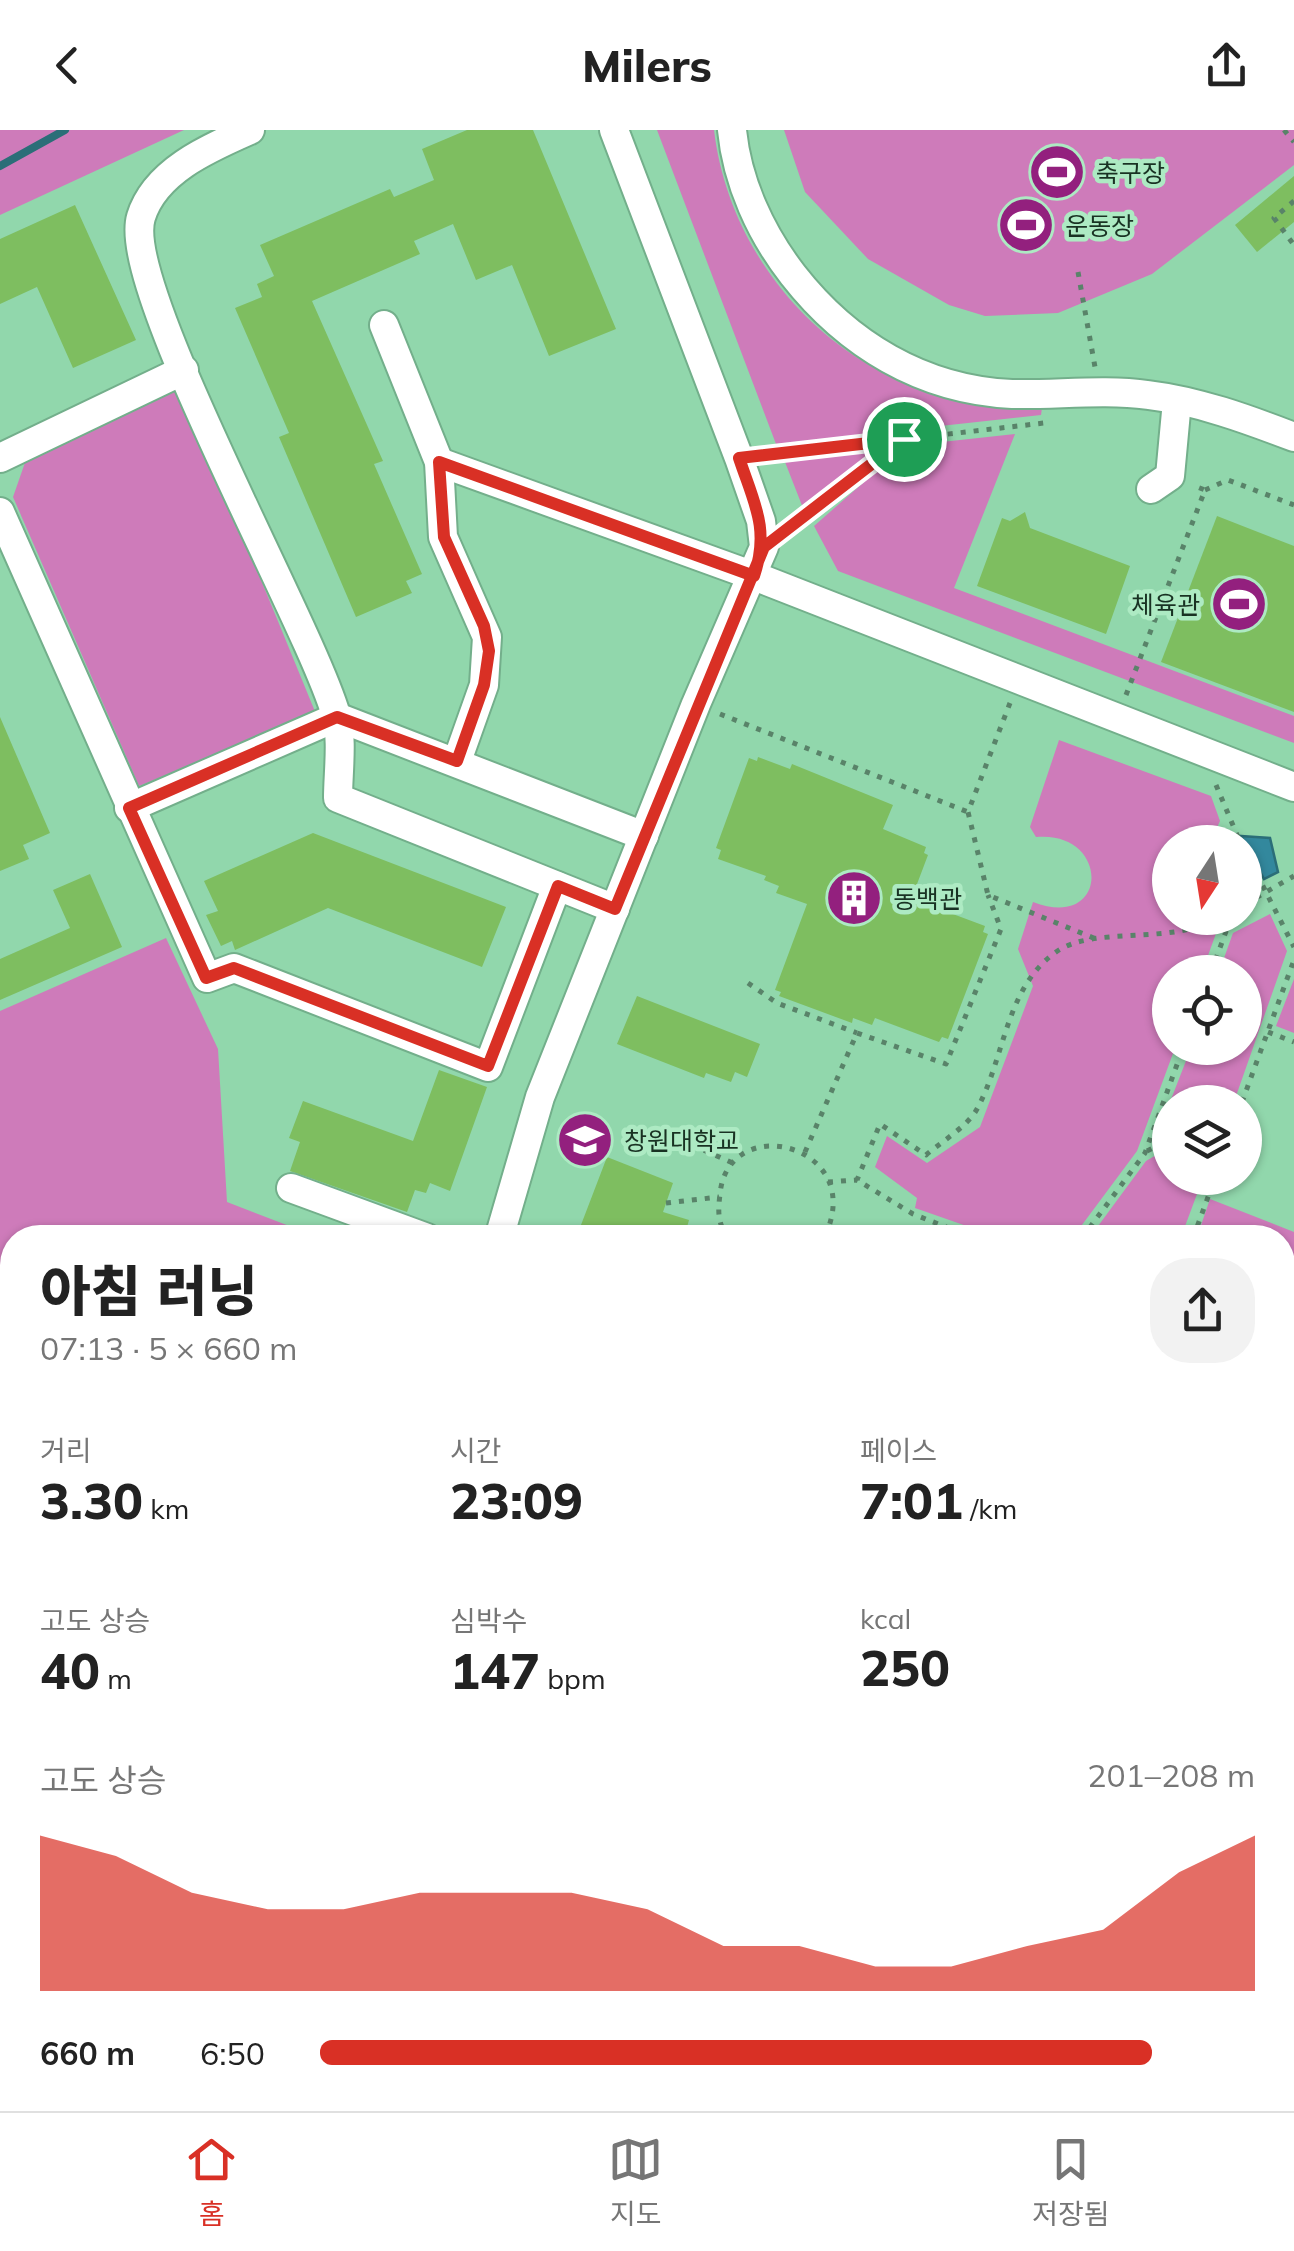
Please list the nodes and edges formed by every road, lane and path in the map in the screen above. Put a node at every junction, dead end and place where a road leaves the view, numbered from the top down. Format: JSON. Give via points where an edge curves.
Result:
{"nodes":[{"id":1,"x":250,"y":130,"type":"edge"},
{"id":2,"x":614,"y":130,"type":"edge"},
{"id":3,"x":732,"y":130,"type":"edge"},
{"id":4,"x":1284,"y":130,"type":"edge"},
{"id":5,"x":1294,"y":142,"type":"edge"},
{"id":6,"x":1294,"y":200,"type":"edge"},
{"id":7,"x":1294,"y":245,"type":"edge"},
{"id":8,"x":1078,"y":272,"type":"dead end"},
{"id":9,"x":384,"y":326,"type":"dead end"},
{"id":10,"x":184,"y":370,"type":"junction"},
{"id":11,"x":1056,"y":394,"type":"junction"},
{"id":12,"x":1100,"y":394,"type":"junction"},
{"id":13,"x":1177,"y":401,"type":"junction"},
{"id":14,"x":1294,"y":437,"type":"edge"},
{"id":15,"x":904,"y":439,"type":"junction"},
{"id":16,"x":0,"y":457,"type":"edge"},
{"id":17,"x":739,"y":458,"type":"junction"},
{"id":18,"x":439,"y":462,"type":"junction"},
{"id":19,"x":1161,"y":483,"type":"joint"},
{"id":20,"x":1205,"y":490,"type":"junction"},
{"id":21,"x":1294,"y":506,"type":"edge"},
{"id":22,"x":0,"y":512,"type":"edge"},
{"id":23,"x":764,"y":547,"type":"junction"},
{"id":24,"x":754,"y":576,"type":"junction"},
{"id":25,"x":1013,"y":697,"type":"dead end"},
{"id":26,"x":696,"y":704,"type":"junction"},
{"id":27,"x":337,"y":717,"type":"junction"},
{"id":28,"x":1117,"y":717,"type":"junction"},
{"id":29,"x":1203,"y":751,"type":"junction"},
{"id":30,"x":457,"y":761,"type":"junction"},
{"id":31,"x":1294,"y":787,"type":"edge"},
{"id":32,"x":129,"y":808,"type":"junction"},
{"id":33,"x":968,"y":812,"type":"junction"},
{"id":34,"x":1233,"y":825,"type":"edge"},
{"id":35,"x":644,"y":836,"type":"junction"},
{"id":36,"x":1294,"y":876,"type":"edge"},
{"id":37,"x":1262,"y":884,"type":"edge"},
{"id":38,"x":558,"y":886,"type":"junction"},
{"id":39,"x":1266,"y":892,"type":"junction"},
{"id":40,"x":1262,"y":894,"type":"edge"},
{"id":41,"x":988,"y":895,"type":"junction"},
{"id":42,"x":615,"y":909,"type":"junction"},
{"id":43,"x":1170,"y":935,"type":"edge"},
{"id":44,"x":1099,"y":940,"type":"junction"},
{"id":45,"x":1294,"y":947,"type":"edge"},
{"id":46,"x":1294,"y":960,"type":"edge"},
{"id":47,"x":748,"y":982,"type":"dead end"},
{"id":48,"x":1268,"y":1032,"type":"junction"},
{"id":49,"x":857,"y":1034,"type":"junction"},
{"id":50,"x":1294,"y":1042,"type":"edge"},
{"id":51,"x":1177,"y":1065,"type":"edge"},
{"id":52,"x":1248,"y":1085,"type":"edge"},
{"id":53,"x":692,"y":1145,"type":"dead end"},
{"id":54,"x":1152,"y":1149,"type":"edge"},
{"id":55,"x":805,"y":1152,"type":"junction"},
{"id":56,"x":1144,"y":1153,"type":"junction"},
{"id":57,"x":735,"y":1164,"type":"junction"},
{"id":58,"x":857,"y":1180,"type":"junction"},
{"id":59,"x":828,"y":1182,"type":"junction"},
{"id":60,"x":291,"y":1188,"type":"dead end"},
{"id":61,"x":1209,"y":1195,"type":"edge"},
{"id":62,"x":719,"y":1197,"type":"junction"},
{"id":63,"x":666,"y":1202,"type":"dead end"},
{"id":64,"x":392,"y":1225,"type":"edge"},
{"id":65,"x":503,"y":1225,"type":"edge"},
{"id":66,"x":722,"y":1225,"type":"edge"},
{"id":67,"x":828,"y":1225,"type":"edge"},
{"id":68,"x":937,"y":1225,"type":"edge"},
{"id":69,"x":1091,"y":1225,"type":"edge"},
{"id":70,"x":1198,"y":1225,"type":"edge"}],
"edges":[{"from":1,"to":10,"type":"street","via":[[175,171],[140,219],[138,252]]},
{"from":2,"to":17,"type":"street"},
{"from":3,"to":11,"type":"street","via":[[749,202],[824,314],[881,358],[950,385]]},
{"from":4,"to":5,"type":"path"},
{"from":6,"to":7,"type":"path","via":[[1274,218]]},
{"from":8,"to":12,"type":"path"},
{"from":9,"to":18,"type":"street"},
{"from":10,"to":16,"type":"street"},
{"from":10,"to":27,"type":"street"},
{"from":11,"to":12,"type":"street"},
{"from":11,"to":15,"type":"path","via":[[1048,422]]},
{"from":12,"to":13,"type":"street"},
{"from":13,"to":14,"type":"street"},
{"from":13,"to":19,"type":"street"},
{"from":15,"to":17,"type":"path"},
{"from":15,"to":23,"type":"path"},
{"from":17,"to":23,"type":"street"},
{"from":18,"to":24,"type":"street"},
{"from":18,"to":30,"type":"street","via":[[444,537],[489,651]]},
{"from":19,"to":20,"type":"path"},
{"from":20,"to":21,"type":"path","via":[[1228,480]]},
{"from":20,"to":28,"type":"path"},
{"from":22,"to":32,"type":"street"},
{"from":23,"to":24,"type":"street"},
{"from":24,"to":26,"type":"street"},
{"from":24,"to":28,"type":"street"},
{"from":25,"to":33,"type":"path"},
{"from":26,"to":33,"type":"path"},
{"from":26,"to":35,"type":"street"},
{"from":27,"to":30,"type":"street"},
{"from":27,"to":32,"type":"street"},
{"from":27,"to":38,"type":"street","via":[[338,798]]},
{"from":28,"to":29,"type":"street"},
{"from":29,"to":31,"type":"street"},
{"from":29,"to":34,"type":"path"},
{"from":30,"to":35,"type":"street"},
{"from":32,"to":38,"type":"street","via":[[206,978],[234,968],[488,1066]]},
{"from":33,"to":41,"type":"path"},
{"from":35,"to":42,"type":"street"},
{"from":36,"to":39,"type":"path"},
{"from":37,"to":39,"type":"path"},
{"from":38,"to":42,"type":"street"},
{"from":39,"to":40,"type":"path"},
{"from":39,"to":45,"type":"path"},
{"from":41,"to":44,"type":"path"},
{"from":41,"to":49,"type":"path","via":[[1001,929],[946,1064]]},
{"from":42,"to":65,"type":"street","via":[[540,1098]]},
{"from":43,"to":44,"type":"path"},
{"from":44,"to":58,"type":"path","via":[[1058,950],[1026,982],[976,1112],[926,1155],[880,1124]]},
{"from":46,"to":48,"type":"path"},
{"from":47,"to":49,"type":"path","via":[[777,1003]]},
{"from":48,"to":50,"type":"path"},
{"from":48,"to":52,"type":"path"},
{"from":49,"to":55,"type":"path"},
{"from":51,"to":56,"type":"path"},
{"from":53,"to":57,"type":"path"},
{"from":54,"to":56,"type":"path"},
{"from":55,"to":57,"type":"path","via":[[767,1144]]},
{"from":55,"to":59,"type":"path"},
{"from":56,"to":69,"type":"path"},
{"from":57,"to":62,"type":"path","via":[[721,1178]]},
{"from":58,"to":59,"type":"path"},
{"from":58,"to":68,"type":"path"},
{"from":59,"to":67,"type":"path","via":[[835,1200]]},
{"from":60,"to":64,"type":"street"},
{"from":61,"to":70,"type":"path"},
{"from":62,"to":63,"type":"path"},
{"from":62,"to":66,"type":"path"}]}
